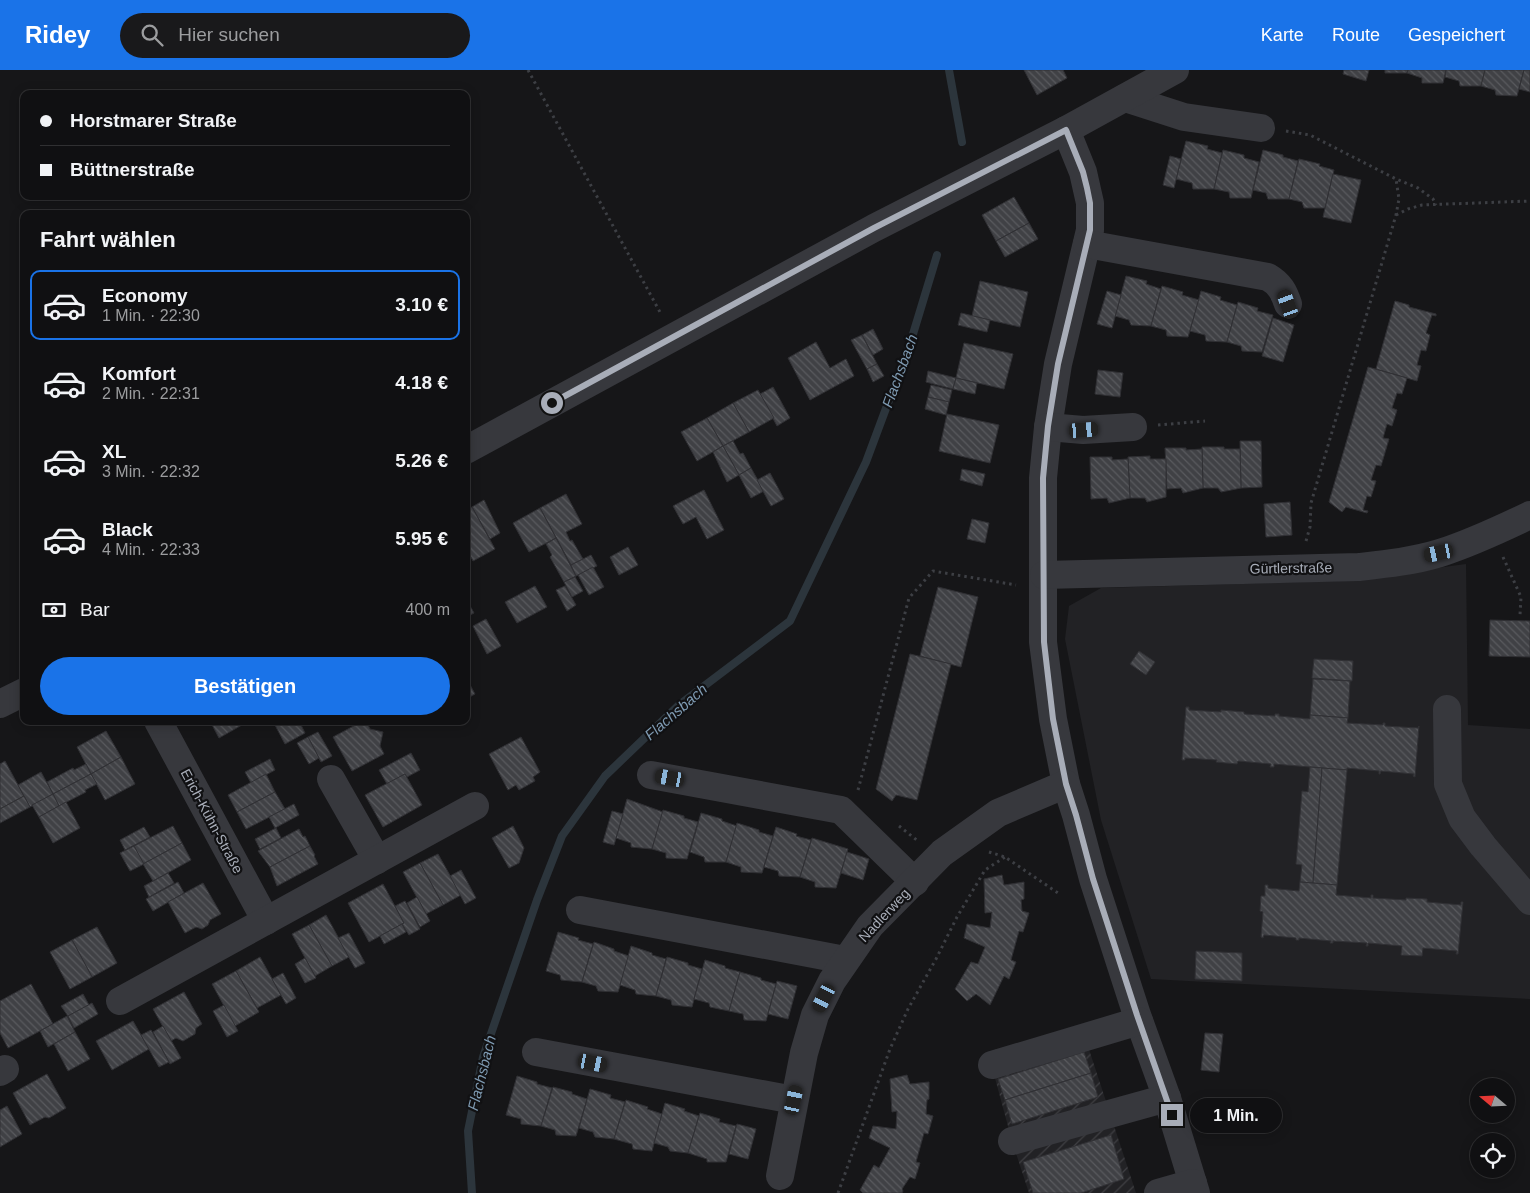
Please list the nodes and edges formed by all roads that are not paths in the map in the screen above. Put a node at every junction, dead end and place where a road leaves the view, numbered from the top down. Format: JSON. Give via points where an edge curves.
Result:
{"nodes":[{"id":1,"x":1175,"y":70,"type":"edge"},
{"id":2,"x":1125,"y":98,"type":"junction"},
{"id":3,"x":1261,"y":128,"type":"road end"},
{"id":4,"x":1066,"y":130,"type":"junction"},
{"id":5,"x":1087,"y":244,"type":"junction"},
{"id":6,"x":1288,"y":304,"type":"dead end"},
{"id":7,"x":1048,"y":426,"type":"junction"},
{"id":8,"x":1133,"y":427,"type":"road end"},
{"id":9,"x":470,"y":448,"type":"edge"},
{"id":10,"x":1530,"y":515,"type":"edge"},
{"id":11,"x":1034,"y":581,"type":"junction"},
{"id":12,"x":20,"y":694,"type":"edge"},
{"id":13,"x":0,"y":704,"type":"edge"},
{"id":14,"x":1447,"y":710,"type":"dead end"},
{"id":15,"x":160,"y":725,"type":"edge"},
{"id":16,"x":651,"y":775,"type":"dead end"},
{"id":17,"x":331,"y":779,"type":"dead end"},
{"id":18,"x":1066,"y":784,"type":"junction"},
{"id":19,"x":475,"y":806,"type":"dead end"},
{"id":20,"x":377,"y":860,"type":"junction"},
{"id":21,"x":915,"y":882,"type":"junction"},
{"id":22,"x":1530,"y":901,"type":"edge"},
{"id":23,"x":580,"y":910,"type":"dead end"},
{"id":24,"x":266,"y":921,"type":"junction"},
{"id":25,"x":845,"y":960,"type":"junction"},
{"id":26,"x":120,"y":1002,"type":"dead end"},
{"id":27,"x":1140,"y":1021,"type":"junction"},
{"id":28,"x":536,"y":1052,"type":"dead end"},
{"id":29,"x":992,"y":1065,"type":"dead end"},
{"id":30,"x":1167,"y":1098,"type":"junction"},
{"id":31,"x":794,"y":1100,"type":"junction"},
{"id":32,"x":1012,"y":1141,"type":"dead end"},
{"id":33,"x":780,"y":1176,"type":"dead end"},
{"id":34,"x":1195,"y":1188,"type":"edge"},
{"id":35,"x":1158,"y":1193,"type":"edge"}],
"edges":[{"from":1,"to":2,"type":"street"},
{"from":2,"to":3,"type":"street","via":[[1184,117]]},
{"from":2,"to":4,"type":"street"},
{"from":4,"to":5,"type":"street","via":[[1083,172],[1090,203]]},
{"from":4,"to":9,"type":"street","via":[[874,228]]},
{"from":5,"to":6,"type":"street","via":[[1268,277],[1284,291]]},
{"from":5,"to":7,"type":"street","via":[[1058,364]]},
{"from":7,"to":8,"type":"street","via":[[1084,430]]},
{"from":7,"to":11,"type":"street"},
{"from":10,"to":11,"type":"street","name":"Gürtlerstraße","via":[[1439,553],[1390,563]]},
{"from":11,"to":18,"type":"street","via":[[1053,719]]},
{"from":12,"to":13,"type":"street"},
{"from":14,"to":22,"type":"street","via":[[1448,784],[1462,818]]},
{"from":15,"to":24,"type":"street","name":"Erich-Kühn-Straße"},
{"from":16,"to":21,"type":"street","via":[[841,810]]},
{"from":17,"to":20,"type":"street"},
{"from":18,"to":21,"type":"street","name":"Nadlerweg","via":[[998,813],[942,854]]},
{"from":18,"to":27,"type":"street","via":[[1093,879]]},
{"from":19,"to":20,"type":"street"},
{"from":20,"to":24,"type":"street"},
{"from":21,"to":25,"type":"street","name":"Nadlerweg","via":[[870,926]]},
{"from":23,"to":25,"type":"street"},
{"from":24,"to":26,"type":"street"},
{"from":25,"to":31,"type":"street","name":"Nadlerweg","via":[[815,1014]]},
{"from":27,"to":29,"type":"street"},
{"from":27,"to":30,"type":"street"},
{"from":28,"to":31,"type":"street"},
{"from":30,"to":32,"type":"street"},
{"from":30,"to":34,"type":"street"},
{"from":31,"to":33,"type":"street","name":"Nadlerweg"},
{"from":34,"to":35,"type":"street"}]}
